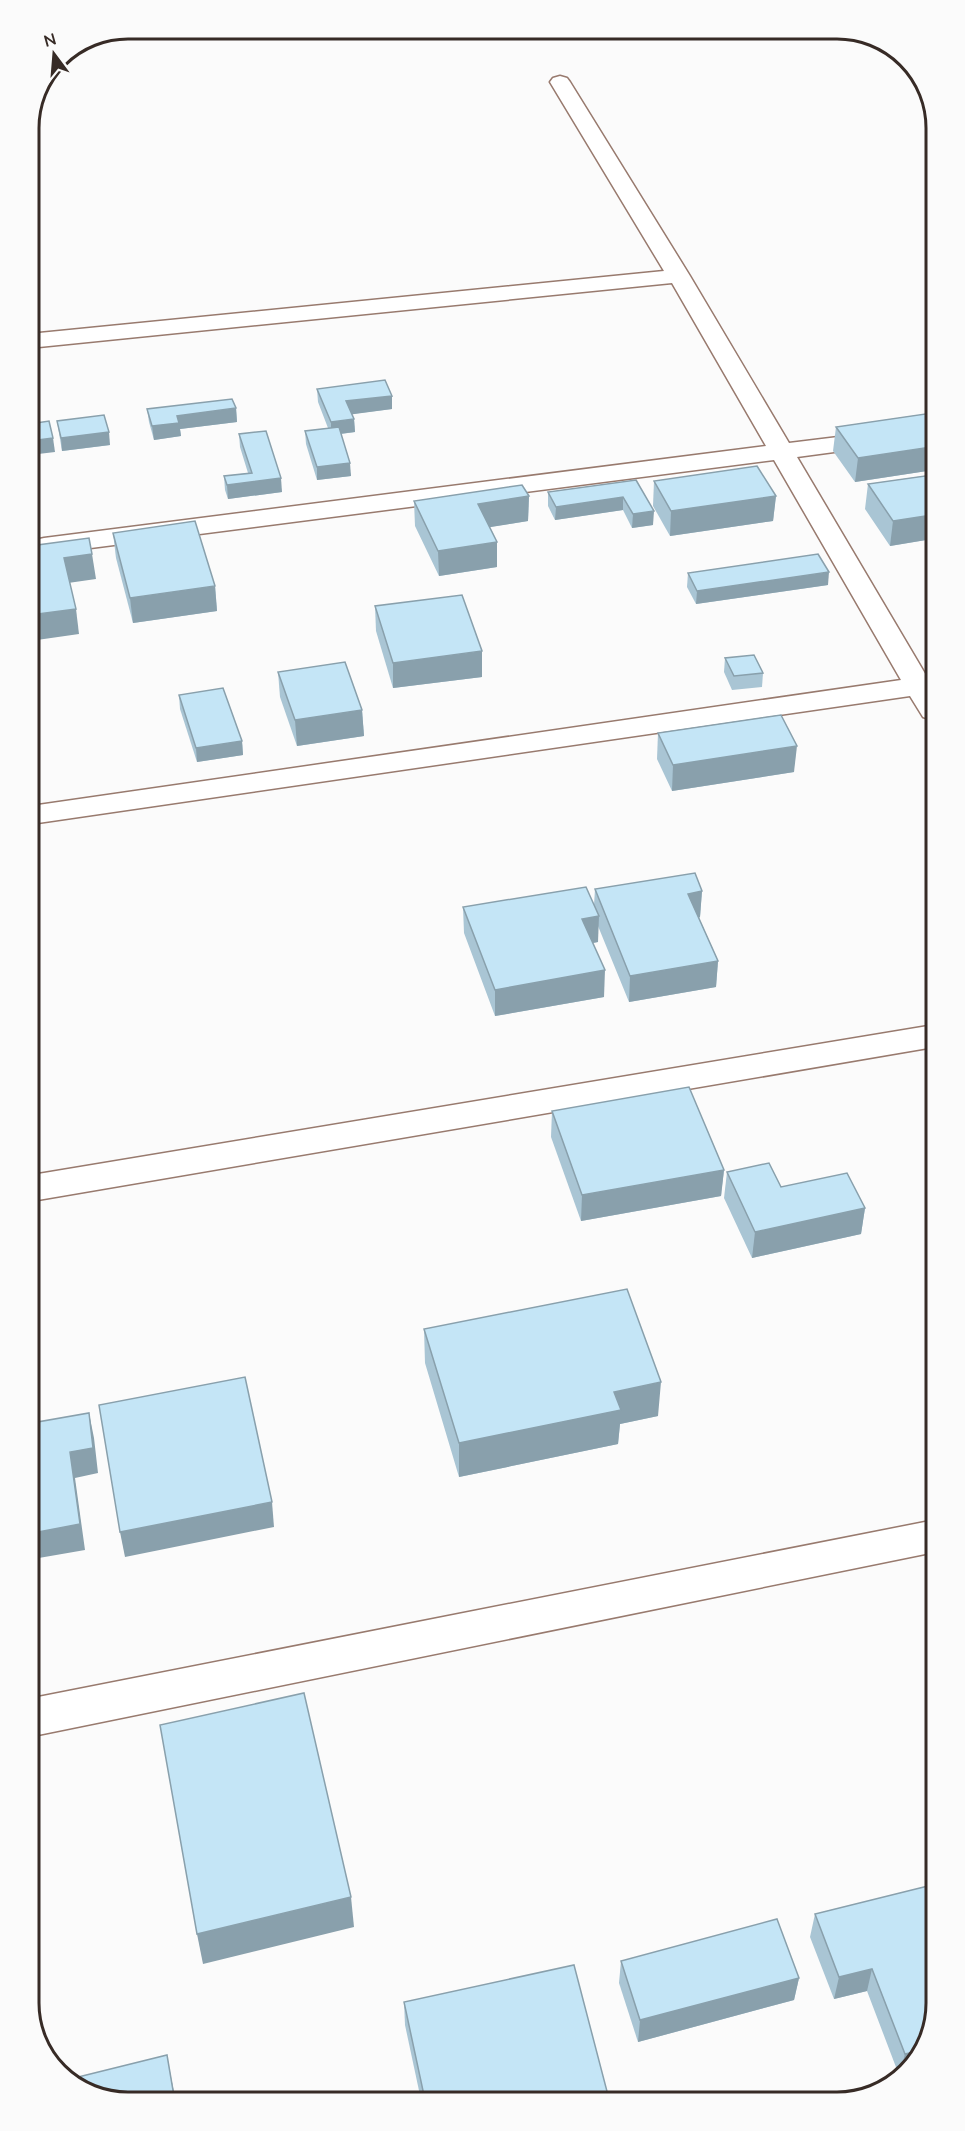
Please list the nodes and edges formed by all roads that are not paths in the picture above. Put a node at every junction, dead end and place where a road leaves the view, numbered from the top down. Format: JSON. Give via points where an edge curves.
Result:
{"nodes":[{"id":1,"x":560,"y":82,"type":"dead end"},
{"id":2,"x":679,"y":276,"type":"junction"},
{"id":3,"x":39,"y":340,"type":"edge"},
{"id":4,"x":897,"y":436,"type":"edge"},
{"id":5,"x":782,"y":453,"type":"junction"},
{"id":6,"x":39,"y":547,"type":"edge"},
{"id":7,"x":925,"y":685,"type":"edge"},
{"id":8,"x":39,"y":813,"type":"edge"},
{"id":9,"x":926,"y":1037,"type":"edge"},
{"id":10,"x":39,"y":1187,"type":"edge"},
{"id":11,"x":926,"y":1538,"type":"edge"},
{"id":12,"x":39,"y":1717,"type":"edge"}],
"edges":[{"from":1,"to":2,"type":"street"},
{"from":2,"to":3,"type":"street"},
{"from":2,"to":5,"type":"street"},
{"from":4,"to":5,"type":"street"},
{"from":5,"to":6,"type":"street"},
{"from":5,"to":7,"type":"street"},
{"from":7,"to":8,"type":"street"},
{"from":9,"to":10,"type":"street"},
{"from":11,"to":12,"type":"street"}]}
